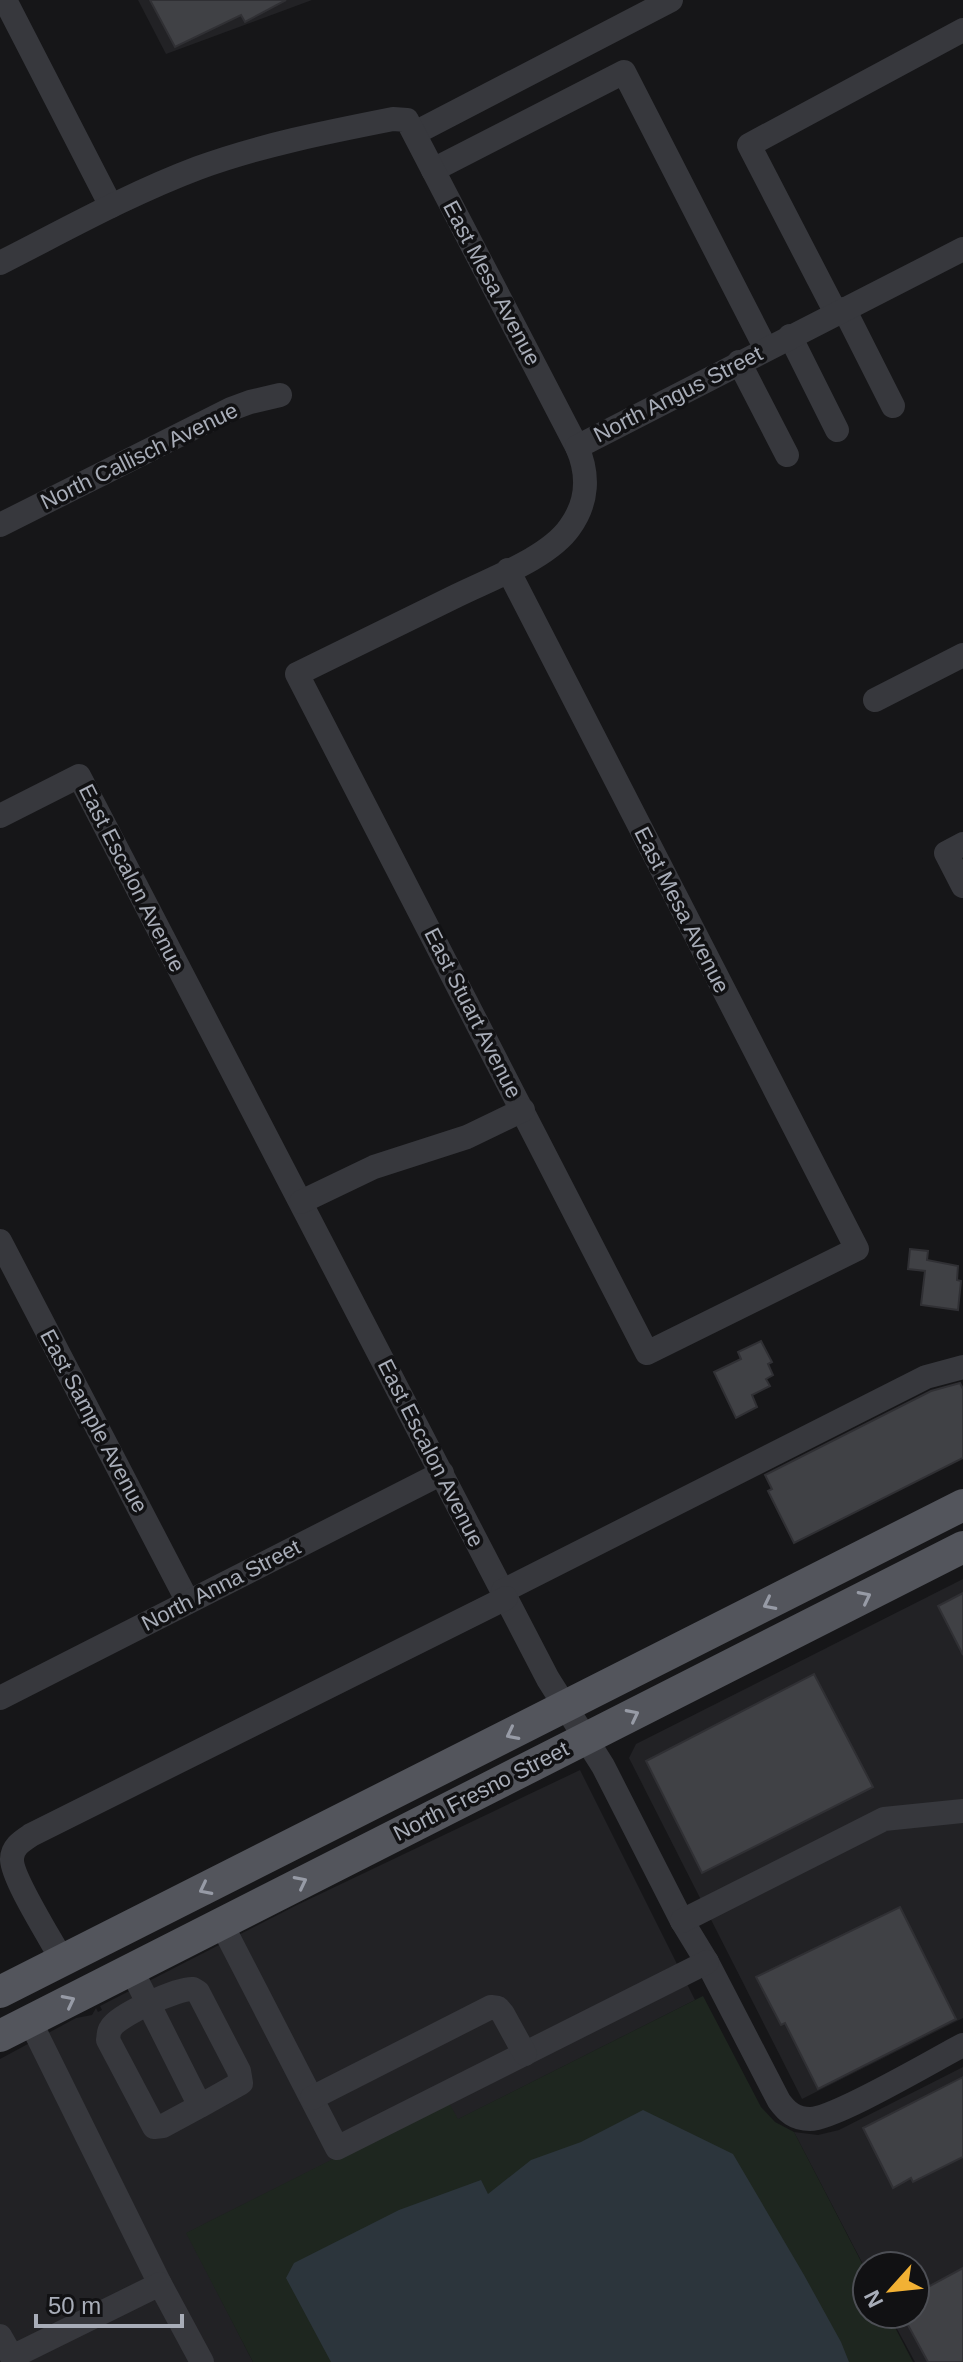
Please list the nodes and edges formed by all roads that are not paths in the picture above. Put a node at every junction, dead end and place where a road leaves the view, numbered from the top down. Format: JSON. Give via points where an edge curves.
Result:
{"nodes":[{"id":1,"x":5,"y":0,"type":"edge"},
{"id":2,"x":671,"y":0,"type":"edge"},
{"id":3,"x":963,"y":30,"type":"edge"},
{"id":4,"x":411,"y":127,"type":"junction"},
{"id":5,"x":433,"y":170,"type":"junction"},
{"id":6,"x":111,"y":206,"type":"junction"},
{"id":7,"x":963,"y":249,"type":"edge"},
{"id":8,"x":0,"y":263,"type":"edge"},
{"id":9,"x":840,"y":311,"type":"junction"},
{"id":10,"x":790,"y":336,"type":"junction"},
{"id":11,"x":766,"y":349,"type":"junction"},
{"id":12,"x":739,"y":362,"type":"junction"},
{"id":13,"x":280,"y":395,"type":"dead end"},
{"id":14,"x":893,"y":406,"type":"dead end"},
{"id":15,"x":837,"y":430,"type":"dead end"},
{"id":16,"x":577,"y":447,"type":"junction"},
{"id":17,"x":787,"y":455,"type":"dead end"},
{"id":18,"x":0,"y":525,"type":"edge"},
{"id":19,"x":508,"y":570,"type":"junction"},
{"id":20,"x":963,"y":655,"type":"edge"},
{"id":21,"x":297,"y":674,"type":"joint"},
{"id":22,"x":875,"y":700,"type":"dead end"},
{"id":23,"x":0,"y":816,"type":"edge"},
{"id":24,"x":955,"y":849,"type":"edge"},
{"id":25,"x":963,"y":886,"type":"edge"},
{"id":26,"x":523,"y":1110,"type":"junction"},
{"id":27,"x":301,"y":1202,"type":"junction"},
{"id":28,"x":0,"y":1241,"type":"edge"},
{"id":29,"x":647,"y":1353,"type":"joint"},
{"id":30,"x":963,"y":1367,"type":"edge"},
{"id":31,"x":442,"y":1473,"type":"junction"},
{"id":32,"x":963,"y":1505,"type":"edge"},
{"id":33,"x":963,"y":1547,"type":"edge"},
{"id":34,"x":504,"y":1595,"type":"junction"},
{"id":35,"x":188,"y":1602,"type":"junction"},
{"id":36,"x":0,"y":1698,"type":"edge"},
{"id":37,"x":566,"y":1707,"type":"junction"},
{"id":38,"x":587,"y":1738,"type":"junction"},
{"id":39,"x":963,"y":1811,"type":"edge"},
{"id":40,"x":682,"y":1921,"type":"junction"},
{"id":41,"x":221,"y":1923,"type":"junction"},
{"id":42,"x":62,"y":1960,"type":"junction"},
{"id":43,"x":707,"y":1962,"type":"junction"},
{"id":44,"x":131,"y":1969,"type":"junction"},
{"id":45,"x":0,"y":1992,"type":"edge"},
{"id":46,"x":148,"y":2004,"type":"junction"},
{"id":47,"x":15,"y":2016,"type":"edge"},
{"id":48,"x":0,"y":2036,"type":"edge"},
{"id":49,"x":963,"y":2045,"type":"edge"},
{"id":50,"x":525,"y":2054,"type":"junction"},
{"id":51,"x":312,"y":2098,"type":"junction"},
{"id":52,"x":200,"y":2106,"type":"junction"},
{"id":53,"x":160,"y":2284,"type":"junction"},
{"id":54,"x":4,"y":2352,"type":"edge"},
{"id":55,"x":202,"y":2362,"type":"edge"}],
"edges":[{"from":1,"to":6,"type":"street"},
{"from":2,"to":4,"type":"street"},
{"from":3,"to":9,"type":"street","via":[[749,145]]},
{"from":4,"to":5,"type":"street","name":"East Mesa Avenue"},
{"from":4,"to":6,"type":"street","via":[[393,119],[261,148]]},
{"from":5,"to":11,"type":"street","via":[[624,72]]},
{"from":5,"to":16,"type":"street","name":"East Mesa Avenue"},
{"from":6,"to":8,"type":"street"},
{"from":7,"to":9,"type":"street","name":"North Angus Street"},
{"from":9,"to":10,"type":"street","name":"North Angus Street"},
{"from":9,"to":14,"type":"street"},
{"from":10,"to":11,"type":"street","name":"North Angus Street"},
{"from":10,"to":15,"type":"street"},
{"from":11,"to":12,"type":"street","name":"North Angus Street"},
{"from":12,"to":16,"type":"street","name":"North Angus Street"},
{"from":12,"to":17,"type":"street"},
{"from":13,"to":18,"type":"street","name":"North Callisch Avenue","via":[[231,409]]},
{"from":16,"to":19,"type":"street","name":"North Angus Street","via":[[586,475],[575,518],[558,541]]},
{"from":19,"to":21,"type":"street","name":"North Angus Street"},
{"from":19,"to":29,"type":"street","name":"East Mesa Avenue","via":[[857,1249]]},
{"from":20,"to":22,"type":"street"},
{"from":21,"to":26,"type":"street","name":"East Stuart Avenue"},
{"from":23,"to":27,"type":"street","name":"East Escalon Avenue","via":[[79,776]]},
{"from":24,"to":25,"type":"street"},
{"from":26,"to":27,"type":"street","via":[[467,1137],[352,1176]]},
{"from":26,"to":29,"type":"street","name":"East Stuart Avenue"},
{"from":27,"to":31,"type":"street","name":"East Escalon Avenue"},
{"from":28,"to":35,"type":"street","name":"East Sample Avenue"},
{"from":30,"to":34,"type":"street","via":[[926,1377]]},
{"from":31,"to":34,"type":"street","name":"East Escalon Avenue"},
{"from":31,"to":35,"type":"street","name":"North Anna Street"},
{"from":32,"to":37,"type":"main road","name":"North Fresno Street","one_way":true},
{"from":38,"to":33,"type":"main road","name":"North Fresno Street","one_way":true},
{"from":34,"to":37,"type":"street","name":"East Escalon Avenue"},
{"from":34,"to":42,"type":"street","via":[[20,1843],[13,1866]]},
{"from":35,"to":36,"type":"street","name":"North Anna Street"},
{"from":37,"to":38,"type":"street","name":"East Escalon Avenue"},
{"from":37,"to":42,"type":"main road","name":"North Fresno Street","one_way":true},
{"from":38,"to":40,"type":"street","name":"East Escalon Avenue"},
{"from":41,"to":38,"type":"main road","name":"North Fresno Street","one_way":true},
{"from":39,"to":40,"type":"street","via":[[884,1819]]},
{"from":40,"to":43,"type":"street","name":"East Escalon Avenue"},
{"from":41,"to":44,"type":"main road","name":"North Fresno Street"},
{"from":41,"to":51,"type":"street"},
{"from":42,"to":45,"type":"main road","name":"North Fresno Street"},
{"from":42,"to":47,"type":"main road"},
{"from":43,"to":49,"type":"street","name":"East Escalon Avenue","via":[[779,2101],[800,2119],[826,2116]]},
{"from":43,"to":50,"type":"street"},
{"from":44,"to":46,"type":"street"},
{"from":47,"to":44,"type":"main road","name":"North Fresno Street","one_way":true},
{"from":46,"to":52,"type":"street"},
{"from":46,"to":52,"type":"street","via":[[180,1989],[198,1992],[242,2078],[237,2087]]},
{"from":46,"to":52,"type":"street","via":[[116,2021],[108,2040],[154,2127]]},
{"from":47,"to":48,"type":"main road","name":"North Fresno Street"},
{"from":47,"to":53,"type":"street"},
{"from":50,"to":51,"type":"street","via":[[503,2014],[491,2007]]},
{"from":50,"to":51,"type":"street","via":[[337,2148]]},
{"from":53,"to":54,"type":"street"},
{"from":53,"to":55,"type":"street"}]}
